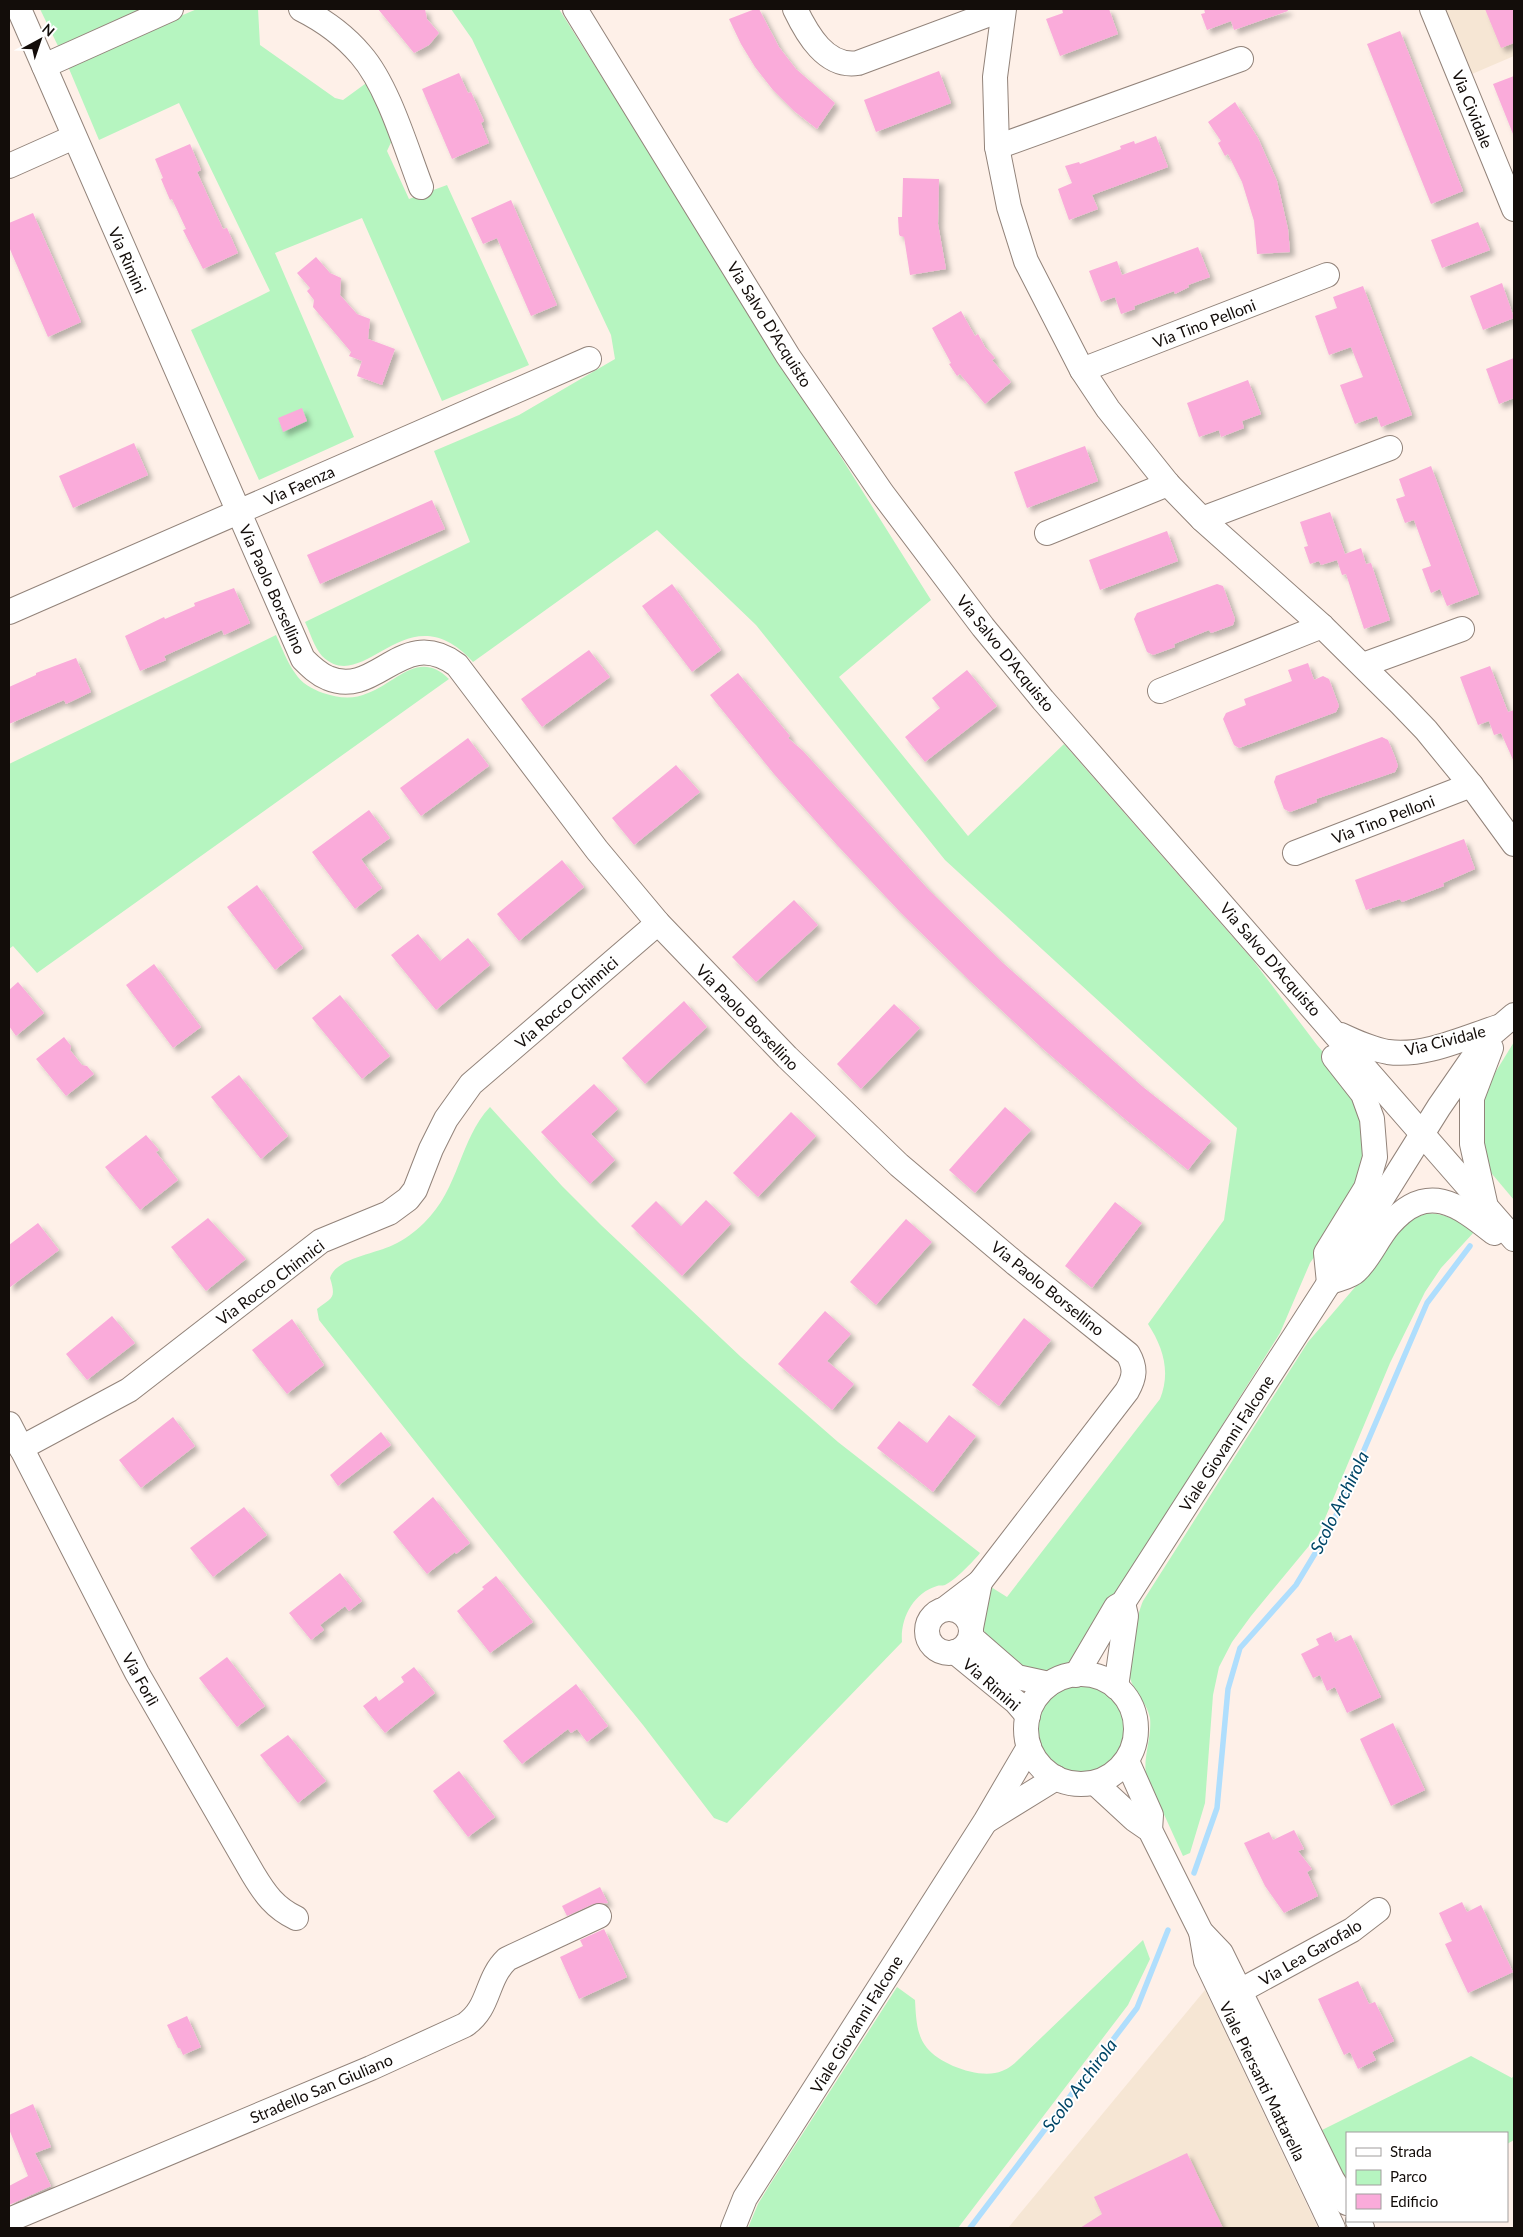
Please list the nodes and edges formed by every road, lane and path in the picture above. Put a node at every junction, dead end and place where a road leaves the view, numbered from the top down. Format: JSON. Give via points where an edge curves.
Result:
{"nodes":[{"id":1,"x":19,"y":9,"type":"edge"},
{"id":2,"x":170,"y":9,"type":"edge"},
{"id":3,"x":301,"y":9,"type":"edge"},
{"id":4,"x":575,"y":9,"type":"edge"},
{"id":5,"x":795,"y":9,"type":"edge"},
{"id":6,"x":1004,"y":9,"type":"edge"},
{"id":7,"x":1432,"y":9,"type":"edge"},
{"id":8,"x":1241,"y":59,"type":"dead end"},
{"id":9,"x":44,"y":66,"type":"junction"},
{"id":10,"x":74,"y":137,"type":"junction"},
{"id":11,"x":997,"y":147,"type":"junction"},
{"id":12,"x":9,"y":166,"type":"edge"},
{"id":13,"x":421,"y":186,"type":"dead end"},
{"id":14,"x":1514,"y":209,"type":"edge"},
{"id":15,"x":1327,"y":275,"type":"dead end"},
{"id":16,"x":589,"y":359,"type":"dead end"},
{"id":17,"x":1082,"y":370,"type":"junction"},
{"id":18,"x":1390,"y":448,"type":"dead end"},
{"id":19,"x":1168,"y":484,"type":"junction"},
{"id":20,"x":238,"y":512,"type":"junction"},
{"id":21,"x":1202,"y":519,"type":"junction"},
{"id":22,"x":1047,"y":533,"type":"dead end"},
{"id":23,"x":9,"y":612,"type":"edge"},
{"id":24,"x":1322,"y":626,"type":"junction"},
{"id":25,"x":1462,"y":629,"type":"dead end"},
{"id":26,"x":1363,"y":665,"type":"junction"},
{"id":27,"x":1160,"y":691,"type":"dead end"},
{"id":28,"x":1471,"y":785,"type":"junction"},
{"id":29,"x":1514,"y":844,"type":"edge"},
{"id":30,"x":1295,"y":853,"type":"dead end"},
{"id":31,"x":658,"y":923,"type":"junction"},
{"id":32,"x":1507,"y":1021,"type":"edge"},
{"id":33,"x":1330,"y":1027,"type":"junction"},
{"id":34,"x":1422,"y":1134,"type":"junction"},
{"id":35,"x":1487,"y":1208,"type":"junction"},
{"id":36,"x":1514,"y":1239,"type":"edge"},
{"id":37,"x":1514,"y":1250,"type":"edge"},
{"id":38,"x":1330,"y":1283,"type":"junction"},
{"id":39,"x":9,"y":1424,"type":"edge"},
{"id":40,"x":21,"y":1448,"type":"junction"},
{"id":41,"x":980,"y":1582,"type":"junction"},
{"id":42,"x":1123,"y":1602,"type":"junction"},
{"id":43,"x":946,"y":1608,"type":"junction"},
{"id":44,"x":966,"y":1639,"type":"junction"},
{"id":45,"x":1076,"y":1674,"type":"junction"},
{"id":46,"x":1049,"y":1684,"type":"junction"},
{"id":47,"x":1116,"y":1687,"type":"junction"},
{"id":48,"x":1028,"y":1716,"type":"junction"},
{"id":49,"x":1029,"y":1747,"type":"junction"},
{"id":50,"x":1127,"y":1761,"type":"junction"},
{"id":51,"x":1056,"y":1778,"type":"junction"},
{"id":52,"x":1095,"y":1783,"type":"junction"},
{"id":53,"x":985,"y":1822,"type":"junction"},
{"id":54,"x":1150,"y":1830,"type":"junction"},
{"id":55,"x":1378,"y":1910,"type":"dead end"},
{"id":56,"x":599,"y":1916,"type":"dead end"},
{"id":57,"x":296,"y":1918,"type":"dead end"},
{"id":58,"x":1201,"y":1932,"type":"junction"},
{"id":59,"x":1240,"y":1991,"type":"junction"},
{"id":60,"x":1346,"y":2201,"type":"edge"},
{"id":61,"x":9,"y":2220,"type":"edge"},
{"id":62,"x":733,"y":2228,"type":"edge"},
{"id":63,"x":1333,"y":2228,"type":"edge"}],
"edges":[{"from":1,"to":9,"type":"street","name":"Via Rimini"},
{"from":2,"to":9,"type":"street"},
{"from":3,"to":13,"type":"street","via":[[343,37],[365,59],[379,81]]},
{"from":4,"to":33,"type":"street","name":"Via Salvo D'Acquisto","via":[[788,356],[882,493],[983,627],[1043,700]]},
{"from":5,"to":6,"type":"street","via":[[813,41],[827,55],[847,65]]},
{"from":6,"to":11,"type":"street","via":[[995,77]]},
{"from":7,"to":14,"type":"street","name":"Via Cividale"},
{"from":8,"to":11,"type":"street"},
{"from":9,"to":10,"type":"street","name":"Via Rimini"},
{"from":10,"to":12,"type":"street"},
{"from":10,"to":20,"type":"street","name":"Via Rimini"},
{"from":11,"to":17,"type":"street","via":[[1009,207],[1026,261]]},
{"from":15,"to":17,"type":"street","name":"Via Tino Pelloni"},
{"from":16,"to":20,"type":"street","name":"Via Faenza"},
{"from":17,"to":19,"type":"street"},
{"from":18,"to":21,"type":"street"},
{"from":19,"to":21,"type":"street"},
{"from":19,"to":22,"type":"street"},
{"from":20,"to":23,"type":"street","name":"Via Faenza"},
{"from":20,"to":31,"type":"street","name":"Via Paolo Borsellino","via":[[303,659],[316,672],[341,682],[354,682],[415,652],[437,653],[457,664],[586,836]]},
{"from":21,"to":24,"type":"street"},
{"from":24,"to":26,"type":"street"},
{"from":24,"to":27,"type":"street"},
{"from":25,"to":26,"type":"street"},
{"from":26,"to":28,"type":"street","via":[[1426,730]]},
{"from":28,"to":29,"type":"street"},
{"from":28,"to":30,"type":"street","name":"Via Tino Pelloni"},
{"from":31,"to":40,"type":"street","name":"Via Rocco Chinnici","via":[[471,1084],[446,1119],[408,1199],[389,1213],[321,1241],[129,1390]]},
{"from":31,"to":41,"type":"street","name":"Via Paolo Borsellino","via":[[787,1057],[899,1165],[1128,1354],[1133,1363],[1135,1372],[1128,1391]]},
{"from":32,"to":33,"type":"street","name":"Via Cividale","via":[[1410,1052],[1368,1048]]},
{"from":32,"to":34,"type":"street","name":"Via Cividale","via":[[1486,1039]]},
{"from":32,"to":35,"type":"street","name":"Via Cividale","via":[[1472,1098],[1472,1144]]},
{"from":33,"to":34,"type":"street","name":"Via Salvo D'Acquisto"},
{"from":33,"to":38,"type":"street","via":[[1329,1050],[1362,1094],[1372,1119],[1375,1138],[1366,1188],[1326,1254]]},
{"from":34,"to":35,"type":"street","name":"Via Salvo D'Acquisto"},
{"from":34,"to":38,"type":"street","name":"Viale Giovanni Falcone"},
{"from":35,"to":36,"type":"street","name":"Via Salvo D'Acquisto"},
{"from":37,"to":38,"type":"street","via":[[1456,1205],[1443,1201],[1424,1202],[1408,1208],[1389,1224],[1355,1272]]},
{"from":38,"to":42,"type":"street","name":"Viale Giovanni Falcone"},
{"from":39,"to":40,"type":"street","name":"Via Forlì"},
{"from":40,"to":57,"type":"street","name":"Via Forlì","via":[[137,1673],[253,1874],[269,1899]]},
{"from":41,"to":43,"type":"street","name":"Via Rimini"},
{"from":41,"to":44,"type":"street"},
{"from":42,"to":45,"type":"street","name":"Viale Giovanni Falcone","via":[[1116,1607]]},
{"from":42,"to":47,"type":"street","via":[[1126,1616]]},
{"from":43,"to":44,"type":"street","name":"Via Rimini","via":[[956,1609],[968,1619]]},
{"from":43,"to":44,"type":"street","name":"Via Rimini","via":[[938,1611],[927,1623],[928,1640],[935,1649],[944,1653]]},
{"from":44,"to":46,"type":"street","name":"Via Rimini","via":[[1017,1677]]},
{"from":44,"to":48,"type":"street","name":"Via Rimini"},
{"from":45,"to":46,"type":"street"},
{"from":45,"to":47,"type":"street","via":[[1098,1677]]},
{"from":46,"to":48,"type":"street","via":[[1032,1704]]},
{"from":47,"to":50,"type":"street","via":[[1134,1716],[1135,1739]]},
{"from":48,"to":49,"type":"street"},
{"from":49,"to":51,"type":"street","via":[[1040,1766]]},
{"from":49,"to":53,"type":"street","name":"Viale Giovanni Falcone"},
{"from":50,"to":52,"type":"street","via":[[1118,1771]]},
{"from":50,"to":54,"type":"street","name":"Viale Piersanti Mattarella","via":[[1151,1814]]},
{"from":51,"to":52,"type":"street","via":[[1068,1783]]},
{"from":51,"to":53,"type":"street","name":"Viale Giovanni Falcone"},
{"from":52,"to":54,"type":"street","name":"Viale Piersanti Mattarella"},
{"from":53,"to":62,"type":"street","name":"Viale Giovanni Falcone","via":[[745,2198]]},
{"from":54,"to":58,"type":"street","name":"Viale Piersanti Mattarella"},
{"from":55,"to":59,"type":"street","name":"Via Lea Garofalo","via":[[1352,1930]]},
{"from":56,"to":61,"type":"street","name":"Stradello San Giuliano","via":[[506,1959],[492,1978],[485,2003],[475,2018],[464,2025],[362,2072]]},
{"from":58,"to":59,"type":"street","name":"Viale Piersanti Mattarella","via":[[1221,1953]]},
{"from":58,"to":63,"type":"street","name":"Viale Piersanti Mattarella","via":[[1206,1961]]},
{"from":59,"to":60,"type":"street","name":"Viale Piersanti Mattarella"}]}
